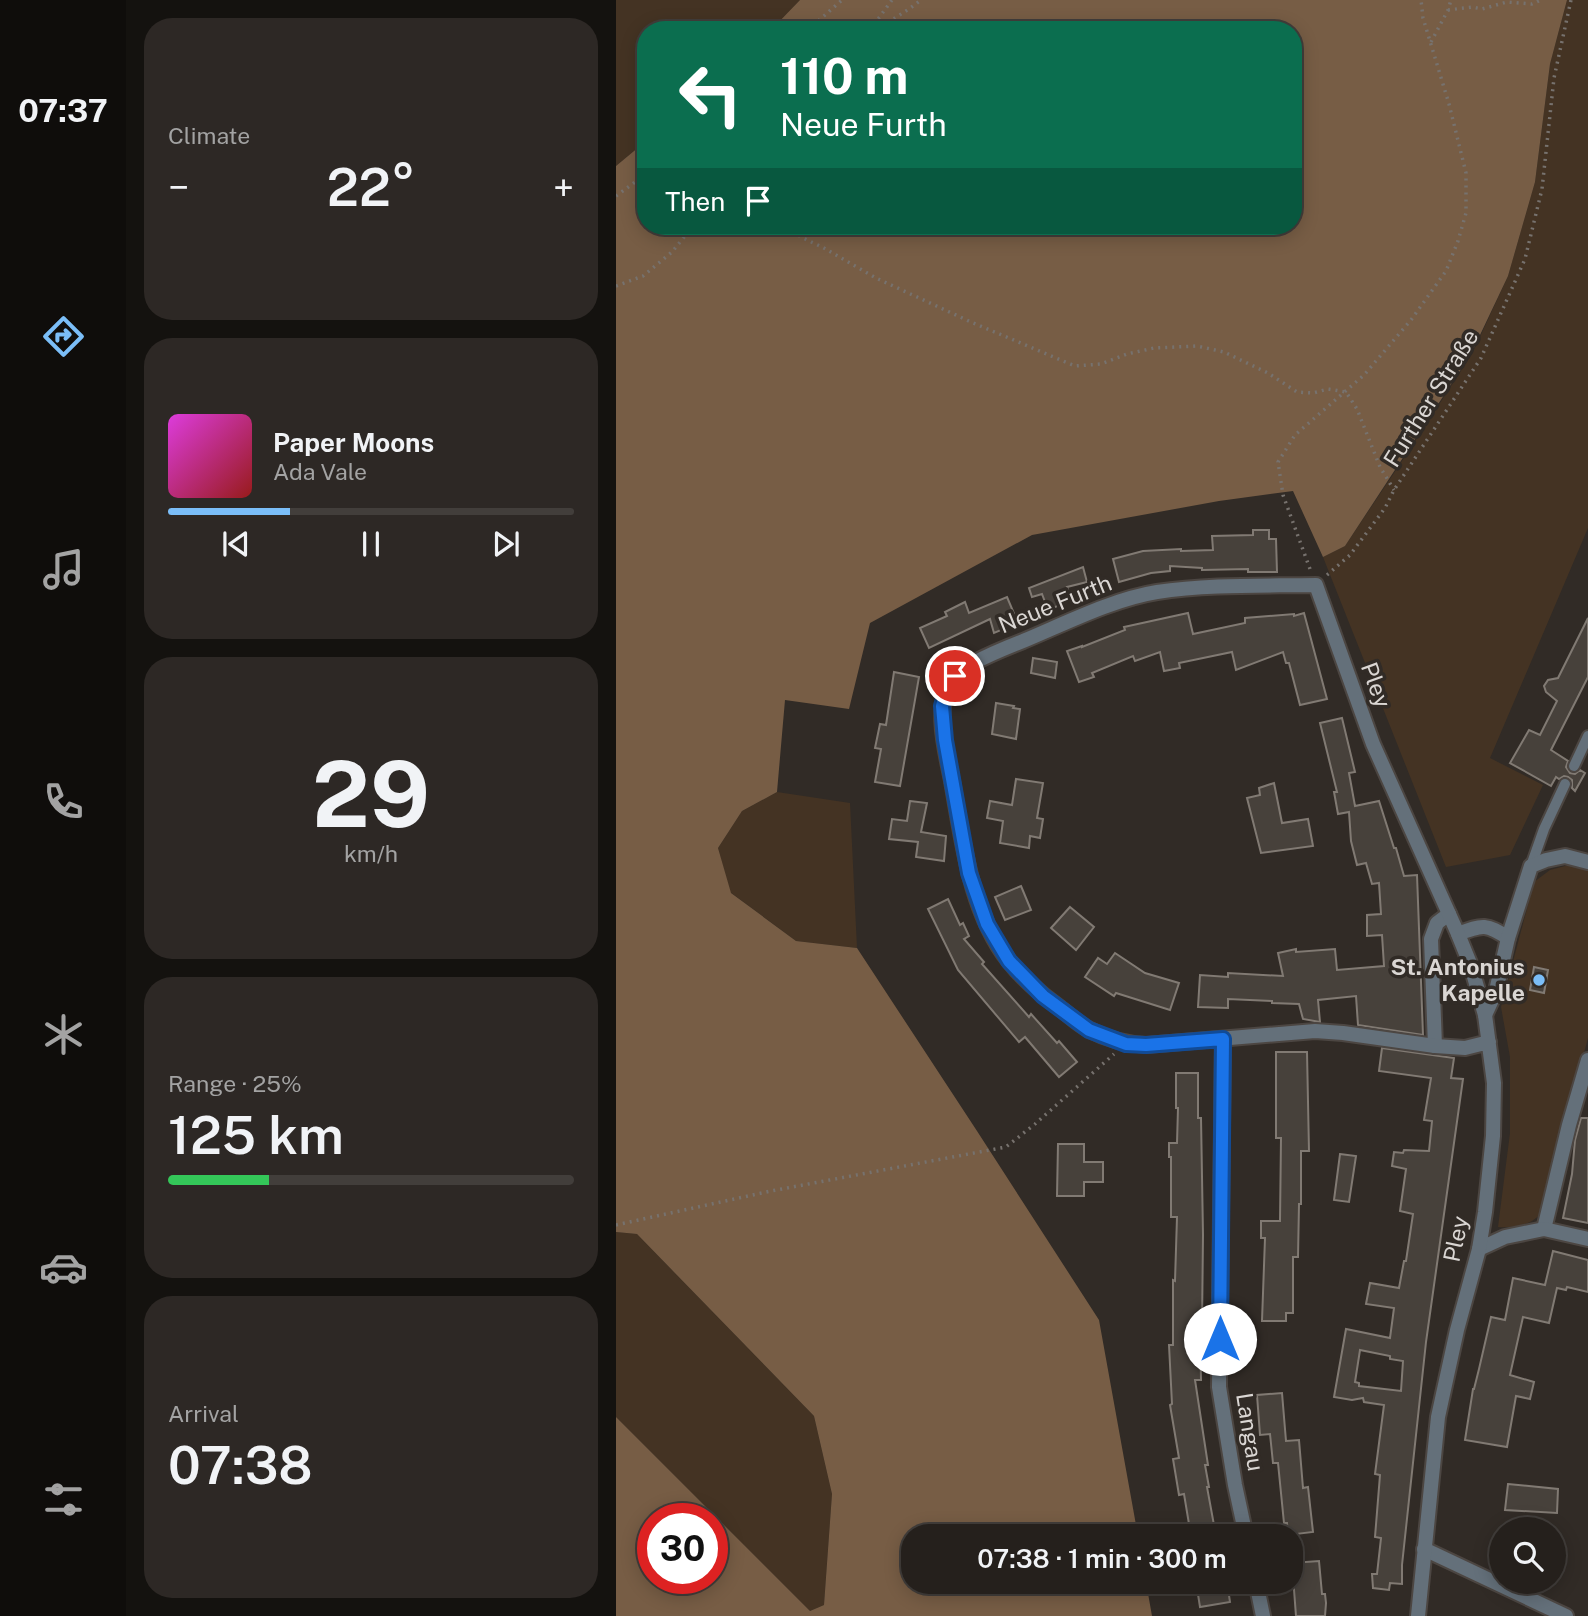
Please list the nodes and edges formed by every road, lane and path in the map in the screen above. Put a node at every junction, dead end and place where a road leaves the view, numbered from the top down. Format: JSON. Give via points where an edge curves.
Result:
{"nodes":[{"id":1,"x":842,"y":0,"type":"edge"},
{"id":2,"x":892,"y":0,"type":"edge"},
{"id":3,"x":920,"y":0,"type":"edge"},
{"id":4,"x":1420,"y":0,"type":"edge"},
{"id":5,"x":1451,"y":0,"type":"edge"},
{"id":6,"x":1541,"y":0,"type":"edge"},
{"id":7,"x":1571,"y":0,"type":"edge"},
{"id":8,"x":1448,"y":10,"type":"junction"},
{"id":9,"x":818,"y":21,"type":"edge"},
{"id":10,"x":877,"y":21,"type":"edge"},
{"id":11,"x":890,"y":21,"type":"edge"},
{"id":12,"x":1430,"y":41,"type":"junction"},
{"id":13,"x":637,"y":181,"type":"edge"},
{"id":14,"x":616,"y":196,"type":"edge"},
{"id":15,"x":686,"y":235,"type":"edge"},
{"id":16,"x":799,"y":235,"type":"edge"},
{"id":17,"x":616,"y":286,"type":"edge"},
{"id":18,"x":1346,"y":392,"type":"junction"},
{"id":19,"x":1394,"y":490,"type":"junction"},
{"id":20,"x":1316,"y":585,"type":"junction"},
{"id":21,"x":1588,"y":736,"type":"edge"},
{"id":22,"x":1574,"y":766,"type":"dead end"},
{"id":23,"x":1565,"y":784,"type":"dead end"},
{"id":24,"x":1588,"y":862,"type":"edge"},
{"id":25,"x":1531,"y":866,"type":"junction"},
{"id":26,"x":1450,"y":914,"type":"junction"},
{"id":27,"x":1458,"y":933,"type":"junction"},
{"id":28,"x":1508,"y":939,"type":"junction"},
{"id":29,"x":1485,"y":1015,"type":"junction"},
{"id":30,"x":1223,"y":1039,"type":"junction"},
{"id":31,"x":1489,"y":1042,"type":"junction"},
{"id":32,"x":1126,"y":1044,"type":"junction"},
{"id":33,"x":1434,"y":1046,"type":"junction"},
{"id":34,"x":1588,"y":1060,"type":"edge"},
{"id":35,"x":616,"y":1225,"type":"edge"},
{"id":36,"x":1544,"y":1228,"type":"junction"},
{"id":37,"x":1588,"y":1239,"type":"edge"},
{"id":38,"x":1479,"y":1249,"type":"junction"},
{"id":39,"x":1243,"y":1524,"type":"edge"},
{"id":40,"x":1424,"y":1549,"type":"junction"},
{"id":41,"x":1258,"y":1594,"type":"edge"},
{"id":42,"x":1263,"y":1616,"type":"edge"},
{"id":43,"x":1418,"y":1616,"type":"edge"},
{"id":44,"x":1566,"y":1616,"type":"edge"}],
"edges":[{"from":1,"to":9,"type":"path"},
{"from":2,"to":10,"type":"path"},
{"from":3,"to":11,"type":"path"},
{"from":4,"to":12,"type":"path"},
{"from":5,"to":8,"type":"path"},
{"from":6,"to":8,"type":"path"},
{"from":7,"to":19,"type":"path","name":"Further Straße","via":[[1554,78],[1542,189],[1525,259],[1481,358]]},
{"from":8,"to":12,"type":"path"},
{"from":12,"to":18,"type":"path","via":[[1466,173],[1466,213],[1446,271],[1411,320]]},
{"from":13,"to":14,"type":"path"},
{"from":15,"to":17,"type":"path","via":[[643,276]]},
{"from":16,"to":18,"type":"path","via":[[876,278],[1075,366],[1101,364],[1154,348],[1197,346],[1224,352],[1297,393]]},
{"from":18,"to":19,"type":"path"},
{"from":18,"to":20,"type":"path","via":[[1295,435],[1278,462],[1283,495]]},
{"from":19,"to":20,"type":"path","name":"Further Straße","via":[[1350,555]]},
{"from":20,"to":26,"type":"street","name":"Pley","via":[[1373,744]]},
{"from":20,"to":32,"type":"street","name":"Neue Furth","via":[[1195,588],[1144,595],[1000,650],[955,676],[946,691],[942,706],[945,740],[969,873],[987,924],[1009,961],[1043,996],[1089,1030]]},
{"from":21,"to":22,"type":"lane"},
{"from":23,"to":25,"type":"lane"},
{"from":24,"to":25,"type":"street","via":[[1565,856]]},
{"from":25,"to":28,"type":"street"},
{"from":26,"to":27,"type":"street","name":"Pley"},
{"from":26,"to":33,"type":"street","via":[[1437,923],[1431,939]]},
{"from":27,"to":28,"type":"street","via":[[1491,927]]},
{"from":27,"to":29,"type":"street","name":"Pley"},
{"from":28,"to":29,"type":"street","via":[[1496,991]]},
{"from":29,"to":31,"type":"street","name":"Pley"},
{"from":30,"to":32,"type":"street","name":"Neue Furth"},
{"from":30,"to":33,"type":"street","name":"Neue Furth","via":[[1315,1031]]},
{"from":30,"to":39,"type":"street","name":"Langau","via":[[1219,1387]]},
{"from":31,"to":33,"type":"street","name":"Neue Furth","via":[[1465,1048]]},
{"from":31,"to":38,"type":"street","name":"Pley","via":[[1493,1136]]},
{"from":32,"to":35,"type":"path","via":[[1006,1147]]},
{"from":34,"to":36,"type":"street"},
{"from":36,"to":37,"type":"street"},
{"from":36,"to":38,"type":"street"},
{"from":38,"to":40,"type":"street","name":"Pley","via":[[1438,1417]]},
{"from":40,"to":43,"type":"street","name":"Pley"},
{"from":40,"to":44,"type":"street"},
{"from":41,"to":42,"type":"street"}]}
